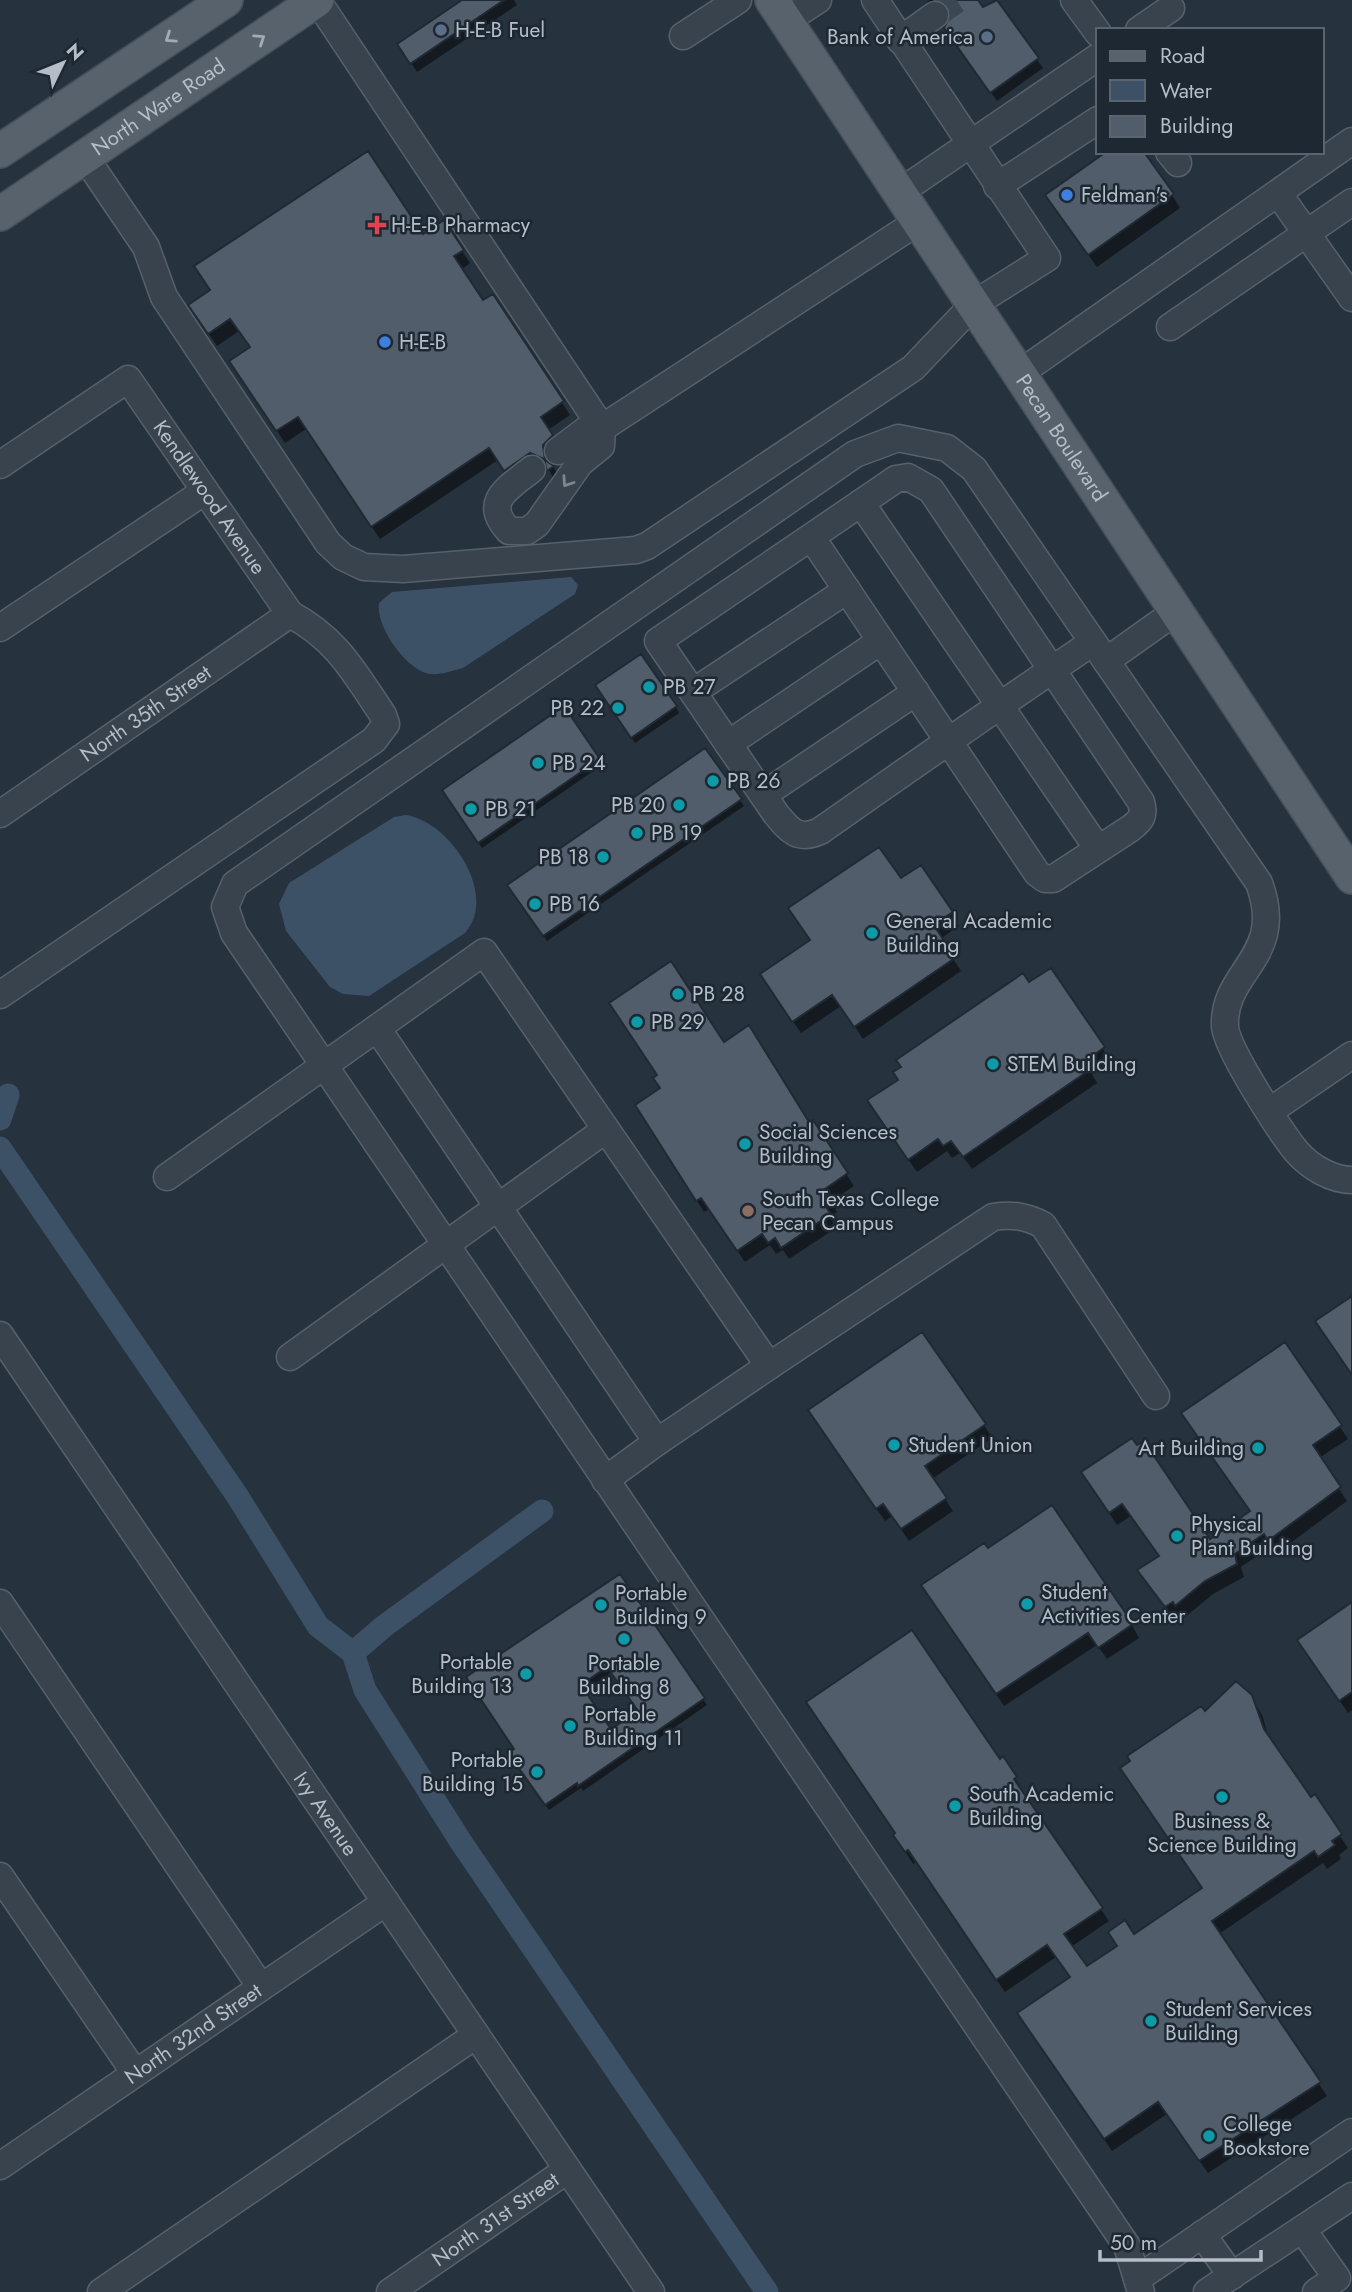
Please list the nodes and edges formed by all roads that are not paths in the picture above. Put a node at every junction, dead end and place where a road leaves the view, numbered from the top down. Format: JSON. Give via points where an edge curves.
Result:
{"nodes":[{"id":1,"x":226,"y":0,"type":"edge"},
{"id":2,"x":317,"y":0,"type":"edge"},
{"id":3,"x":738,"y":0,"type":"edge"},
{"id":4,"x":818,"y":0,"type":"edge"},
{"id":5,"x":875,"y":0,"type":"edge"},
{"id":6,"x":1074,"y":0,"type":"edge"},
{"id":7,"x":1171,"y":8,"type":"dead end"},
{"id":8,"x":779,"y":11,"type":"edge"},
{"id":9,"x":935,"y":15,"type":"tunnel mouth"},
{"id":10,"x":1142,"y":28,"type":"edge"},
{"id":11,"x":1096,"y":30,"type":"edge"},
{"id":12,"x":683,"y":36,"type":"dead end"},
{"id":13,"x":900,"y":40,"type":"junction"},
{"id":14,"x":1096,"y":61,"type":"edge"},
{"id":15,"x":1096,"y":121,"type":"edge"},
{"id":16,"x":1352,"y":141,"type":"edge"},
{"id":17,"x":969,"y":145,"type":"junction"},
{"id":18,"x":0,"y":151,"type":"edge"},
{"id":19,"x":85,"y":157,"type":"junction"},
{"id":20,"x":997,"y":186,"type":"junction"},
{"id":21,"x":900,"y":192,"type":"junction"},
{"id":22,"x":1278,"y":193,"type":"junction"},
{"id":23,"x":1352,"y":202,"type":"edge"},
{"id":24,"x":0,"y":214,"type":"edge"},
{"id":25,"x":919,"y":221,"type":"junction"},
{"id":26,"x":1306,"y":233,"type":"junction"},
{"id":27,"x":1348,"y":284,"type":"edge"},
{"id":28,"x":974,"y":304,"type":"junction"},
{"id":29,"x":1170,"y":327,"type":"dead end"},
{"id":30,"x":1020,"y":373,"type":"junction"},
{"id":31,"x":600,"y":424,"type":"junction"},
{"id":32,"x":558,"y":451,"type":"dead end"},
{"id":33,"x":0,"y":465,"type":"edge"},
{"id":34,"x":533,"y":469,"type":"dead end"},
{"id":35,"x":205,"y":491,"type":"junction"},
{"id":36,"x":861,"y":503,"type":"junction"},
{"id":37,"x":811,"y":537,"type":"junction"},
{"id":38,"x":847,"y":590,"type":"junction"},
{"id":39,"x":636,"y":606,"type":"junction"},
{"id":40,"x":1175,"y":612,"type":"junction"},
{"id":41,"x":290,"y":614,"type":"junction"},
{"id":42,"x":0,"y":628,"type":"edge"},
{"id":43,"x":658,"y":641,"type":"junction"},
{"id":44,"x":881,"y":641,"type":"junction"},
{"id":45,"x":1099,"y":651,"type":"junction"},
{"id":46,"x":1053,"y":669,"type":"junction"},
{"id":47,"x":693,"y":692,"type":"junction"},
{"id":48,"x":916,"y":692,"type":"junction"},
{"id":49,"x":999,"y":706,"type":"junction"},
{"id":50,"x":948,"y":741,"type":"junction"},
{"id":51,"x":728,"y":744,"type":"junction"},
{"id":52,"x":763,"y":795,"type":"junction"},
{"id":53,"x":0,"y":814,"type":"edge"},
{"id":54,"x":1098,"y":849,"type":"junction"},
{"id":55,"x":1352,"y":877,"type":"edge"},
{"id":56,"x":0,"y":996,"type":"edge"},
{"id":57,"x":377,"y":1028,"type":"junction"},
{"id":58,"x":1352,"y":1055,"type":"edge"},
{"id":59,"x":324,"y":1066,"type":"junction"},
{"id":60,"x":1270,"y":1111,"type":"junction"},
{"id":61,"x":605,"y":1130,"type":"junction"},
{"id":62,"x":167,"y":1177,"type":"dead end"},
{"id":63,"x":1352,"y":1180,"type":"edge"},
{"id":64,"x":498,"y":1207,"type":"junction"},
{"id":65,"x":445,"y":1245,"type":"junction"},
{"id":66,"x":0,"y":1335,"type":"edge"},
{"id":67,"x":290,"y":1357,"type":"dead end"},
{"id":68,"x":769,"y":1366,"type":"junction"},
{"id":69,"x":1156,"y":1396,"type":"dead end"},
{"id":70,"x":657,"y":1442,"type":"junction"},
{"id":71,"x":605,"y":1480,"type":"junction"},
{"id":72,"x":0,"y":1603,"type":"edge"},
{"id":73,"x":0,"y":1876,"type":"edge"},
{"id":74,"x":386,"y":1902,"type":"junction"},
{"id":75,"x":261,"y":1987,"type":"junction"},
{"id":76,"x":476,"y":2035,"type":"junction"},
{"id":77,"x":135,"y":2073,"type":"junction"},
{"id":78,"x":1349,"y":2141,"type":"edge"},
{"id":79,"x":0,"y":2166,"type":"edge"},
{"id":80,"x":567,"y":2169,"type":"junction"},
{"id":81,"x":1352,"y":2196,"type":"edge"},
{"id":82,"x":1303,"y":2229,"type":"junction"},
{"id":83,"x":1202,"y":2234,"type":"junction"},
{"id":84,"x":1231,"y":2276,"type":"junction"},
{"id":85,"x":1338,"y":2283,"type":"edge"},
{"id":86,"x":1139,"y":2286,"type":"edge"},
{"id":87,"x":101,"y":2292,"type":"edge"},
{"id":88,"x":390,"y":2292,"type":"edge"},
{"id":89,"x":650,"y":2292,"type":"edge"},
{"id":90,"x":1207,"y":2292,"type":"edge"}],
"edges":[{"from":1,"to":18,"type":"main road","one_way":true},
{"from":19,"to":2,"type":"main road","name":"North Ware Road","one_way":true},
{"from":2,"to":31,"type":"street"},
{"from":3,"to":12,"type":"street"},
{"from":4,"to":8,"type":"street"},
{"from":5,"to":13,"type":"street"},
{"from":6,"to":11,"type":"street"},
{"from":7,"to":10,"type":"street"},
{"from":8,"to":21,"type":"main road","name":"Pecan Boulevard"},
{"from":9,"to":13,"type":"street"},
{"from":13,"to":17,"type":"street"},
{"from":14,"to":17,"type":"street"},
{"from":15,"to":20,"type":"street"},
{"from":16,"to":22,"type":"street"},
{"from":17,"to":20,"type":"street"},
{"from":17,"to":21,"type":"street"},
{"from":19,"to":24,"type":"main road","name":"North Ware Road"},
{"from":19,"to":28,"type":"street","via":[[146,247],[164,297],[328,543],[363,567],[403,569],[647,546],[913,368]]},
{"from":20,"to":28,"type":"street","via":[[1047,258]]},
{"from":21,"to":25,"type":"main road","name":"Pecan Boulevard"},
{"from":22,"to":26,"type":"street"},
{"from":22,"to":30,"type":"street"},
{"from":23,"to":26,"type":"street"},
{"from":25,"to":28,"type":"main road","name":"Pecan Boulevard"},
{"from":25,"to":31,"type":"street"},
{"from":26,"to":27,"type":"street"},
{"from":26,"to":29,"type":"street"},
{"from":28,"to":30,"type":"main road","name":"Pecan Boulevard"},
{"from":30,"to":40,"type":"main road","name":"Pecan Boulevard"},
{"from":31,"to":32,"type":"street"},
{"from":31,"to":34,"type":"street","one_way":true,"via":[[601,446],[580,463],[537,524],[527,531],[509,531],[500,522],[498,501]]},
{"from":33,"to":35,"type":"street","name":"Kendlewood Avenue","via":[[128,379]]},
{"from":35,"to":41,"type":"street","name":"Kendlewood Avenue"},
{"from":35,"to":42,"type":"street"},
{"from":36,"to":37,"type":"street"},
{"from":36,"to":46,"type":"street","via":[[896,479],[908,477],[931,490]]},
{"from":36,"to":49,"type":"street"},
{"from":37,"to":38,"type":"street"},
{"from":37,"to":43,"type":"street"},
{"from":38,"to":44,"type":"street"},
{"from":38,"to":47,"type":"street"},
{"from":39,"to":43,"type":"street"},
{"from":39,"to":45,"type":"street","via":[[855,454],[898,438],[947,448],[974,470]]},
{"from":39,"to":59,"type":"street","via":[[235,884],[225,906],[234,933]]},
{"from":40,"to":45,"type":"street"},
{"from":40,"to":55,"type":"main road","name":"Pecan Boulevard"},
{"from":41,"to":53,"type":"street","name":"North 35th Street"},
{"from":41,"to":56,"type":"street","via":[[317,628],[331,642],[383,715],[382,733]]},
{"from":43,"to":47,"type":"street"},
{"from":44,"to":48,"type":"street"},
{"from":44,"to":51,"type":"street"},
{"from":45,"to":46,"type":"street"},
{"from":45,"to":60,"type":"street","via":[[1259,883],[1267,905],[1265,932],[1256,958],[1234,988],[1225,1028],[1231,1052]]},
{"from":46,"to":49,"type":"street"},
{"from":46,"to":54,"type":"street","via":[[1144,811],[1141,820]]},
{"from":47,"to":51,"type":"street"},
{"from":48,"to":50,"type":"street"},
{"from":48,"to":52,"type":"street"},
{"from":49,"to":50,"type":"street"},
{"from":49,"to":54,"type":"street"},
{"from":50,"to":52,"type":"street","via":[[806,837],[788,829]]},
{"from":50,"to":54,"type":"street","via":[[1045,879],[1053,879]]},
{"from":51,"to":52,"type":"street"},
{"from":57,"to":59,"type":"street"},
{"from":57,"to":61,"type":"street","via":[[484,952]]},
{"from":57,"to":64,"type":"street"},
{"from":58,"to":60,"type":"street"},
{"from":59,"to":62,"type":"street"},
{"from":59,"to":65,"type":"street"},
{"from":60,"to":63,"type":"street","via":[[1297,1152],[1339,1180]]},
{"from":61,"to":64,"type":"street"},
{"from":61,"to":68,"type":"street"},
{"from":64,"to":65,"type":"street"},
{"from":64,"to":70,"type":"street"},
{"from":65,"to":67,"type":"street"},
{"from":65,"to":71,"type":"street"},
{"from":66,"to":74,"type":"street","name":"Ivy Avenue"},
{"from":68,"to":69,"type":"street","via":[[993,1217],[1010,1214],[1043,1225]]},
{"from":68,"to":70,"type":"street"},
{"from":70,"to":71,"type":"street"},
{"from":71,"to":86,"type":"street","via":[[1126,2246]]},
{"from":72,"to":75,"type":"street"},
{"from":73,"to":77,"type":"street"},
{"from":74,"to":75,"type":"street","name":"North 32nd Street"},
{"from":74,"to":76,"type":"street","name":"Ivy Avenue"},
{"from":75,"to":77,"type":"street","name":"North 32nd Street"},
{"from":76,"to":80,"type":"street","name":"Ivy Avenue"},
{"from":76,"to":87,"type":"street"},
{"from":77,"to":79,"type":"street","name":"North 32nd Street"},
{"from":78,"to":83,"type":"street"},
{"from":80,"to":88,"type":"street","name":"North 31st Street"},
{"from":80,"to":89,"type":"street","name":"Ivy Avenue"},
{"from":81,"to":82,"type":"street"},
{"from":82,"to":84,"type":"street"},
{"from":82,"to":85,"type":"street"},
{"from":83,"to":84,"type":"street"},
{"from":83,"to":86,"type":"street"},
{"from":84,"to":90,"type":"street"}]}
